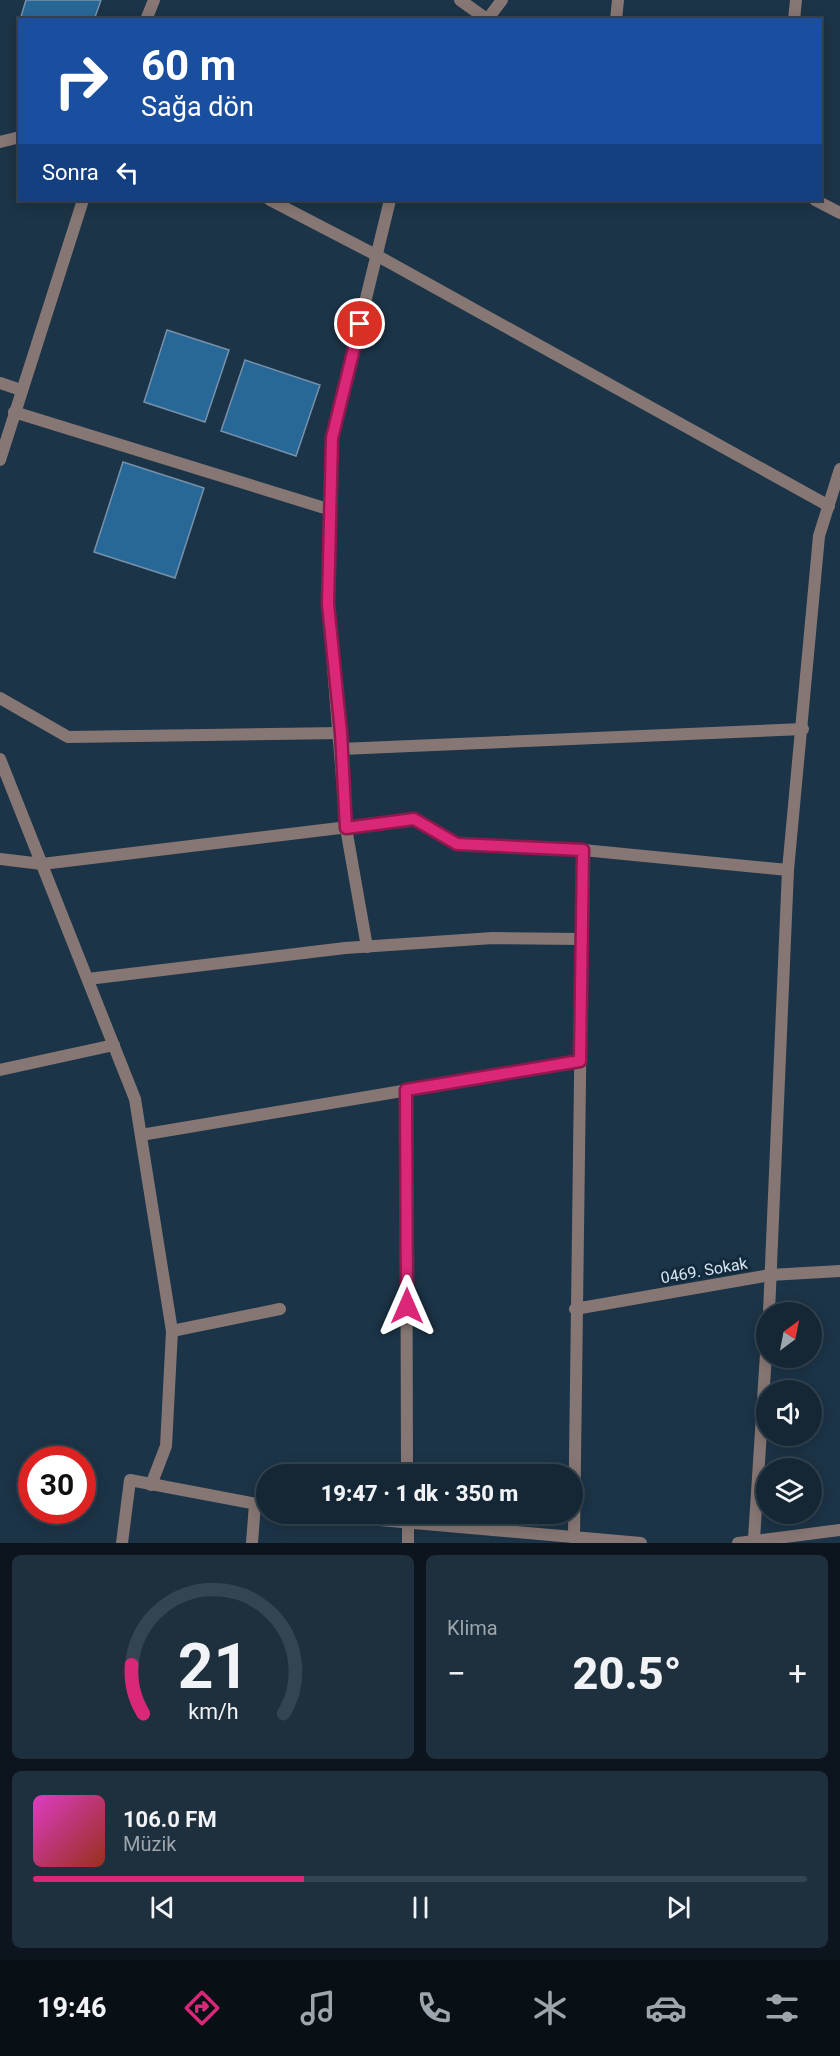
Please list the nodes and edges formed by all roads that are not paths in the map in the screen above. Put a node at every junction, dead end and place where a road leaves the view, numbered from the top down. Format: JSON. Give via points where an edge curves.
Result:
{"nodes":[{"id":1,"x":154,"y":0,"type":"edge"},
{"id":2,"x":460,"y":0,"type":"edge"},
{"id":3,"x":502,"y":0,"type":"edge"},
{"id":4,"x":618,"y":0,"type":"edge"},
{"id":5,"x":796,"y":0,"type":"edge"},
{"id":6,"x":147,"y":18,"type":"edge"},
{"id":7,"x":487,"y":18,"type":"edge"},
{"id":8,"x":489,"y":18,"type":"edge"},
{"id":9,"x":616,"y":18,"type":"edge"},
{"id":10,"x":794,"y":18,"type":"edge"},
{"id":11,"x":18,"y":138,"type":"edge"},
{"id":12,"x":0,"y":142,"type":"edge"},
{"id":13,"x":83,"y":201,"type":"edge"},
{"id":14,"x":272,"y":201,"type":"edge"},
{"id":15,"x":390,"y":201,"type":"edge"},
{"id":16,"x":817,"y":201,"type":"edge"},
{"id":17,"x":840,"y":213,"type":"edge"},
{"id":18,"x":376,"y":255,"type":"junction"},
{"id":19,"x":0,"y":383,"type":"edge"},
{"id":20,"x":21,"y":390,"type":"junction"},
{"id":21,"x":15,"y":412,"type":"junction"},
{"id":22,"x":0,"y":460,"type":"edge"},
{"id":23,"x":840,"y":469,"type":"edge"},
{"id":24,"x":836,"y":495,"type":"edge"},
{"id":25,"x":829,"y":506,"type":"junction"},
{"id":26,"x":331,"y":510,"type":"junction"},
{"id":27,"x":0,"y":698,"type":"edge"},
{"id":28,"x":803,"y":729,"type":"junction"},
{"id":29,"x":341,"y":733,"type":"junction"},
{"id":30,"x":341,"y":749,"type":"junction"},
{"id":31,"x":0,"y":759,"type":"edge"},
{"id":32,"x":346,"y":828,"type":"junction"},
{"id":33,"x":583,"y":850,"type":"junction"},
{"id":34,"x":0,"y":859,"type":"edge"},
{"id":35,"x":42,"y":864,"type":"junction"},
{"id":36,"x":788,"y":870,"type":"junction"},
{"id":37,"x":582,"y":939,"type":"junction"},
{"id":38,"x":367,"y":947,"type":"junction"},
{"id":39,"x":88,"y":980,"type":"junction"},
{"id":40,"x":114,"y":1045,"type":"junction"},
{"id":41,"x":580,"y":1061,"type":"junction"},
{"id":42,"x":0,"y":1070,"type":"edge"},
{"id":43,"x":406,"y":1090,"type":"junction"},
{"id":44,"x":141,"y":1135,"type":"junction"},
{"id":45,"x":840,"y":1271,"type":"edge"},
{"id":46,"x":770,"y":1275,"type":"junction"},
{"id":47,"x":769,"y":1302,"type":"edge"},
{"id":48,"x":280,"y":1309,"type":"dead end"},
{"id":49,"x":575,"y":1309,"type":"junction"},
{"id":50,"x":172,"y":1331,"type":"junction"},
{"id":51,"x":765,"y":1368,"type":"edge"},
{"id":52,"x":407,"y":1464,"type":"edge"},
{"id":53,"x":151,"y":1485,"type":"junction"},
{"id":54,"x":256,"y":1504,"type":"edge"},
{"id":55,"x":256,"y":1524,"type":"edge"},
{"id":56,"x":408,"y":1524,"type":"edge"},
{"id":57,"x":469,"y":1524,"type":"edge"},
{"id":58,"x":840,"y":1530,"type":"edge"},
{"id":59,"x":574,"y":1536,"type":"junction"},
{"id":60,"x":754,"y":1539,"type":"junction"},
{"id":61,"x":122,"y":1543,"type":"edge"},
{"id":62,"x":252,"y":1543,"type":"edge"},
{"id":63,"x":408,"y":1543,"type":"edge"},
{"id":64,"x":640,"y":1543,"type":"edge"},
{"id":65,"x":738,"y":1543,"type":"edge"}],
"edges":[{"from":1,"to":6,"type":"street"},
{"from":2,"to":7,"type":"street"},
{"from":3,"to":8,"type":"street"},
{"from":4,"to":9,"type":"street"},
{"from":5,"to":10,"type":"street"},
{"from":11,"to":12,"type":"street"},
{"from":13,"to":20,"type":"street"},
{"from":14,"to":18,"type":"street"},
{"from":15,"to":18,"type":"street"},
{"from":16,"to":17,"type":"street"},
{"from":18,"to":25,"type":"street"},
{"from":18,"to":26,"type":"street","via":[[332,438]]},
{"from":19,"to":20,"type":"street"},
{"from":20,"to":21,"type":"street"},
{"from":21,"to":22,"type":"street"},
{"from":21,"to":26,"type":"street"},
{"from":23,"to":24,"type":"street"},
{"from":24,"to":25,"type":"street"},
{"from":25,"to":28,"type":"street","via":[[819,536]]},
{"from":26,"to":29,"type":"street","via":[[328,604]]},
{"from":27,"to":29,"type":"street","via":[[68,737]]},
{"from":28,"to":30,"type":"street"},
{"from":28,"to":36,"type":"street"},
{"from":29,"to":30,"type":"street"},
{"from":30,"to":32,"type":"street"},
{"from":31,"to":35,"type":"street"},
{"from":32,"to":33,"type":"street","via":[[414,819],[457,844]]},
{"from":32,"to":35,"type":"street"},
{"from":32,"to":38,"type":"street"},
{"from":33,"to":36,"type":"street"},
{"from":33,"to":37,"type":"street"},
{"from":34,"to":35,"type":"street"},
{"from":35,"to":39,"type":"street"},
{"from":36,"to":46,"type":"street"},
{"from":37,"to":38,"type":"street","via":[[493,938]]},
{"from":37,"to":41,"type":"street"},
{"from":38,"to":39,"type":"street"},
{"from":39,"to":40,"type":"street"},
{"from":40,"to":42,"type":"street"},
{"from":40,"to":44,"type":"street","via":[[135,1099]]},
{"from":41,"to":43,"type":"street"},
{"from":41,"to":49,"type":"street"},
{"from":43,"to":44,"type":"street"},
{"from":43,"to":52,"type":"street"},
{"from":44,"to":50,"type":"street"},
{"from":45,"to":46,"type":"street","name":"0469. Sokak"},
{"from":46,"to":47,"type":"street"},
{"from":46,"to":49,"type":"street","name":"0469. Sokak"},
{"from":48,"to":50,"type":"street"},
{"from":49,"to":59,"type":"street"},
{"from":50,"to":53,"type":"street","via":[[166,1446]]},
{"from":51,"to":60,"type":"street"},
{"from":53,"to":54,"type":"street"},
{"from":53,"to":61,"type":"street","via":[[130,1480]]},
{"from":55,"to":62,"type":"street"},
{"from":56,"to":63,"type":"street"},
{"from":57,"to":59,"type":"street"},
{"from":58,"to":60,"type":"street"},
{"from":59,"to":64,"type":"street"},
{"from":60,"to":65,"type":"street"}]}
